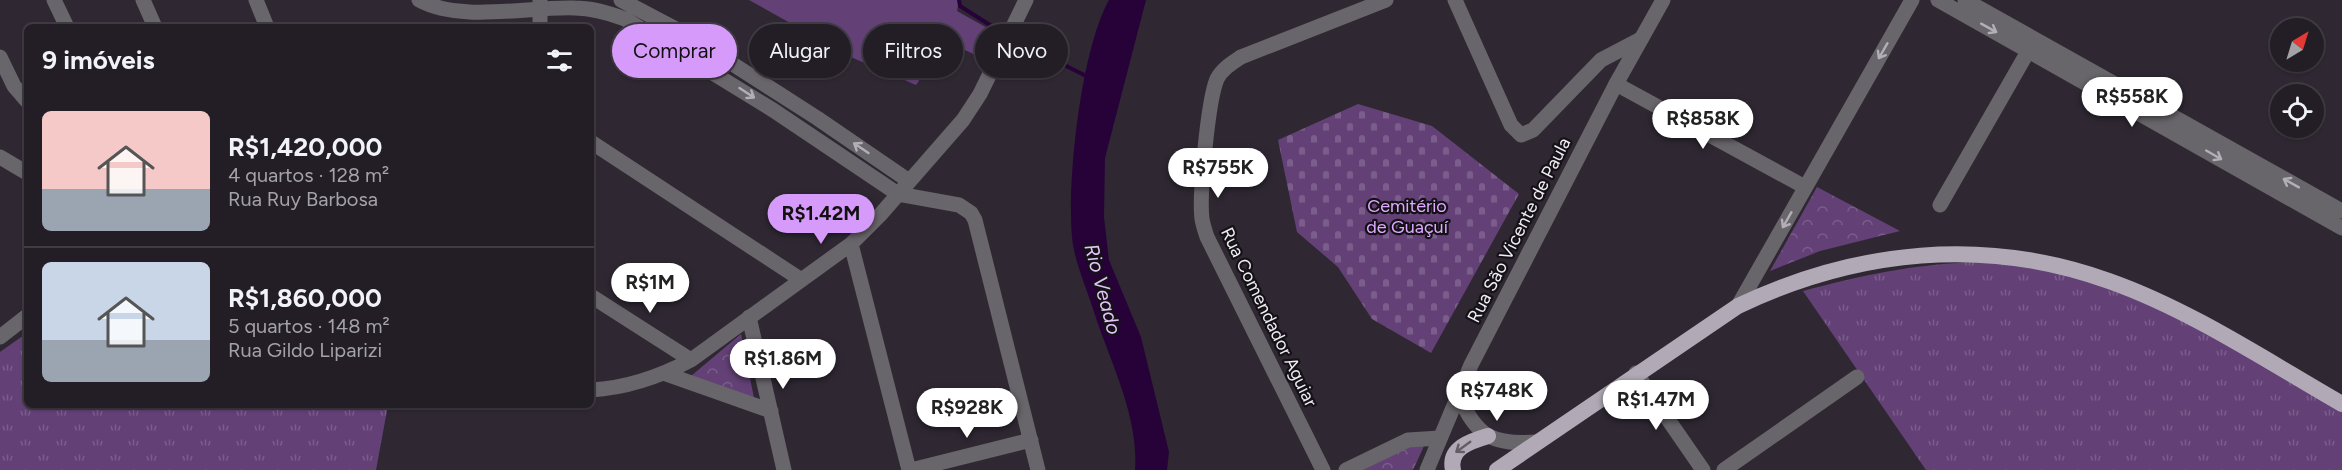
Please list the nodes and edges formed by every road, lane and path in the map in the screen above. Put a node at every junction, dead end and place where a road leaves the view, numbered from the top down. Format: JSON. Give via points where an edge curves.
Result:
{"nodes":[{"id":1,"x":54,"y":0,"type":"edge"},
{"id":2,"x":143,"y":0,"type":"edge"},
{"id":3,"x":255,"y":0,"type":"edge"},
{"id":4,"x":419,"y":0,"type":"edge"},
{"id":5,"x":621,"y":0,"type":"edge"},
{"id":6,"x":1026,"y":0,"type":"edge"},
{"id":7,"x":1386,"y":0,"type":"edge"},
{"id":8,"x":1455,"y":0,"type":"edge"},
{"id":9,"x":1663,"y":0,"type":"edge"},
{"id":10,"x":1912,"y":0,"type":"edge"},
{"id":11,"x":1938,"y":0,"type":"edge"},
{"id":12,"x":1965,"y":0,"type":"edge"},
{"id":13,"x":540,"y":4,"type":"edge"},
{"id":14,"x":66,"y":24,"type":"edge"},
{"id":15,"x":154,"y":24,"type":"edge"},
{"id":16,"x":266,"y":24,"type":"edge"},
{"id":17,"x":540,"y":24,"type":"edge"},
{"id":18,"x":1641,"y":39,"type":"junction"},
{"id":19,"x":2032,"y":44,"type":"junction"},
{"id":20,"x":0,"y":57,"type":"edge"},
{"id":21,"x":1616,"y":84,"type":"junction"},
{"id":22,"x":24,"y":98,"type":"edge"},
{"id":23,"x":594,"y":144,"type":"edge"},
{"id":24,"x":0,"y":157,"type":"edge"},
{"id":25,"x":24,"y":170,"type":"edge"},
{"id":26,"x":909,"y":181,"type":"junction"},
{"id":27,"x":1805,"y":187,"type":"junction"},
{"id":28,"x":898,"y":194,"type":"junction"},
{"id":29,"x":1940,"y":205,"type":"dead end"},
{"id":30,"x":2342,"y":211,"type":"edge"},
{"id":31,"x":2342,"y":228,"type":"edge"},
{"id":32,"x":851,"y":244,"type":"junction"},
{"id":33,"x":800,"y":279,"type":"junction"},
{"id":34,"x":594,"y":298,"type":"edge"},
{"id":35,"x":1738,"y":306,"type":"junction"},
{"id":36,"x":749,"y":317,"type":"junction"},
{"id":37,"x":24,"y":318,"type":"edge"},
{"id":38,"x":0,"y":337,"type":"edge"},
{"id":39,"x":691,"y":360,"type":"junction"},
{"id":40,"x":1636,"y":373,"type":"junction"},
{"id":41,"x":666,"y":374,"type":"junction"},
{"id":42,"x":1857,"y":377,"type":"dead end"},
{"id":43,"x":594,"y":390,"type":"edge"},
{"id":44,"x":1459,"y":395,"type":"junction"},
{"id":45,"x":2342,"y":404,"type":"edge"},
{"id":46,"x":771,"y":411,"type":"junction"},
{"id":47,"x":1488,"y":436,"type":"junction"},
{"id":48,"x":1440,"y":438,"type":"junction"},
{"id":49,"x":1031,"y":440,"type":"junction"},
{"id":50,"x":1538,"y":442,"type":"junction"},
{"id":51,"x":784,"y":470,"type":"edge"},
{"id":52,"x":910,"y":470,"type":"edge"},
{"id":53,"x":1038,"y":470,"type":"edge"},
{"id":54,"x":1323,"y":470,"type":"edge"},
{"id":55,"x":1346,"y":470,"type":"edge"},
{"id":56,"x":1427,"y":470,"type":"edge"},
{"id":57,"x":1453,"y":470,"type":"edge"},
{"id":58,"x":1497,"y":470,"type":"edge"},
{"id":59,"x":1703,"y":470,"type":"edge"},
{"id":60,"x":1724,"y":470,"type":"edge"}],
"edges":[{"from":1,"to":14,"type":"street"},
{"from":2,"to":15,"type":"street"},
{"from":3,"to":16,"type":"street"},
{"from":4,"to":13,"type":"street","via":[[460,10]]},
{"from":26,"to":5,"type":"street","one_way":true,"via":[[709,49]]},
{"from":6,"to":26,"type":"street","via":[[980,94],[963,120]]},
{"from":7,"to":54,"type":"street","name":"Rua Comendador Aguiar","via":[[1240,57],[1218,77],[1211,96],[1201,199],[1207,237]]},
{"from":8,"to":18,"type":"street","via":[[1511,125],[1521,135],[1533,130],[1601,60]]},
{"from":9,"to":18,"type":"street","name":"Rua São Vicente de Paula"},
{"from":10,"to":27,"type":"street","one_way":true},
{"from":11,"to":19,"type":"street","one_way":true},
{"from":12,"to":19,"type":"street"},
{"from":13,"to":17,"type":"street"},
{"from":13,"to":28,"type":"street","one_way":true,"via":[[592,9],[625,19],[717,74]]},
{"from":18,"to":21,"type":"street","name":"Rua São Vicente de Paula"},
{"from":19,"to":29,"type":"street"},
{"from":30,"to":19,"type":"street","one_way":true},
{"from":19,"to":31,"type":"street","one_way":true},
{"from":20,"to":22,"type":"street"},
{"from":21,"to":27,"type":"street"},
{"from":21,"to":44,"type":"street","name":"Rua São Vicente de Paula"},
{"from":23,"to":33,"type":"street"},
{"from":24,"to":25,"type":"street"},
{"from":26,"to":28,"type":"street"},
{"from":27,"to":35,"type":"street","one_way":true},
{"from":28,"to":32,"type":"street"},
{"from":28,"to":49,"type":"street","via":[[959,204],[971,213]]},
{"from":32,"to":33,"type":"street"},
{"from":32,"to":52,"type":"street"},
{"from":33,"to":36,"type":"street"},
{"from":34,"to":39,"type":"street"},
{"from":35,"to":40,"type":"highway"},
{"from":35,"to":45,"type":"highway","via":[[1797,281],[1890,258],[1953,253],[2005,255],[2081,272],[2164,304]]},
{"from":36,"to":39,"type":"street"},
{"from":36,"to":46,"type":"street"},
{"from":37,"to":38,"type":"street"},
{"from":39,"to":41,"type":"street"},
{"from":40,"to":50,"type":"highway"},
{"from":40,"to":59,"type":"street"},
{"from":41,"to":43,"type":"street"},
{"from":41,"to":46,"type":"street"},
{"from":42,"to":60,"type":"street"},
{"from":44,"to":47,"type":"street","via":[[1468,415]]},
{"from":44,"to":48,"type":"street","name":"Rua São Vicente de Paula"},
{"from":46,"to":51,"type":"street"},
{"from":47,"to":50,"type":"street","via":[[1509,443]]},
{"from":47,"to":57,"type":"highway","one_way":true,"via":[[1458,449],[1452,459]]},
{"from":48,"to":55,"type":"street","via":[[1408,440]]},
{"from":48,"to":56,"type":"street","name":"Rua São Vicente de Paula"},
{"from":49,"to":52,"type":"street"},
{"from":49,"to":53,"type":"street"},
{"from":50,"to":58,"type":"highway"}]}
